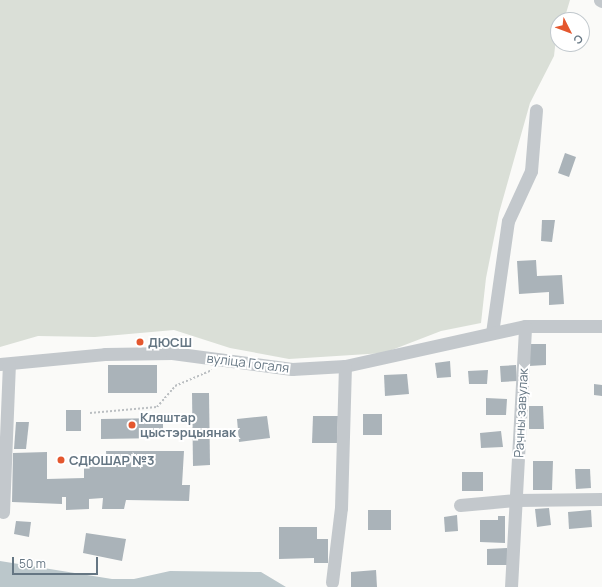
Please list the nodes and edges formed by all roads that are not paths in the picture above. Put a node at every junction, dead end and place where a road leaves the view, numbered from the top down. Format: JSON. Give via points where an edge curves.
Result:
{"nodes":[{"id":1,"x":536,"y":110,"type":"dead end"},
{"id":2,"x":525,"y":326,"type":"junction"},
{"id":3,"x":602,"y":326,"type":"edge"},
{"id":4,"x":492,"y":333,"type":"junction"},
{"id":5,"x":5,"y":364,"type":"edge"},
{"id":6,"x":344,"y":366,"type":"junction"},
{"id":7,"x":602,"y":499,"type":"edge"},
{"id":8,"x":516,"y":500,"type":"junction"},
{"id":9,"x":460,"y":505,"type":"dead end"},
{"id":10,"x":3,"y":512,"type":"dead end"},
{"id":11,"x":332,"y":582,"type":"dead end"},
{"id":12,"x":511,"y":587,"type":"edge"}],
"edges":[{"from":1,"to":4,"type":"street","via":[[531,171],[508,221]]},
{"from":2,"to":3,"type":"street","name":"вуліца Гогаля"},
{"from":2,"to":4,"type":"street","name":"вуліца Гогаля"},
{"from":2,"to":8,"type":"street","name":"Рачны завулак"},
{"from":4,"to":6,"type":"street","name":"вуліца Гогаля","via":[[426,350]]},
{"from":5,"to":6,"type":"street","name":"вуліца Гогаля","via":[[105,354],[172,354],[292,369]]},
{"from":5,"to":10,"type":"street"},
{"from":6,"to":11,"type":"street","via":[[340,508]]},
{"from":7,"to":8,"type":"street"},
{"from":8,"to":9,"type":"street"},
{"from":8,"to":12,"type":"street","name":"Рачны завулак"}]}
